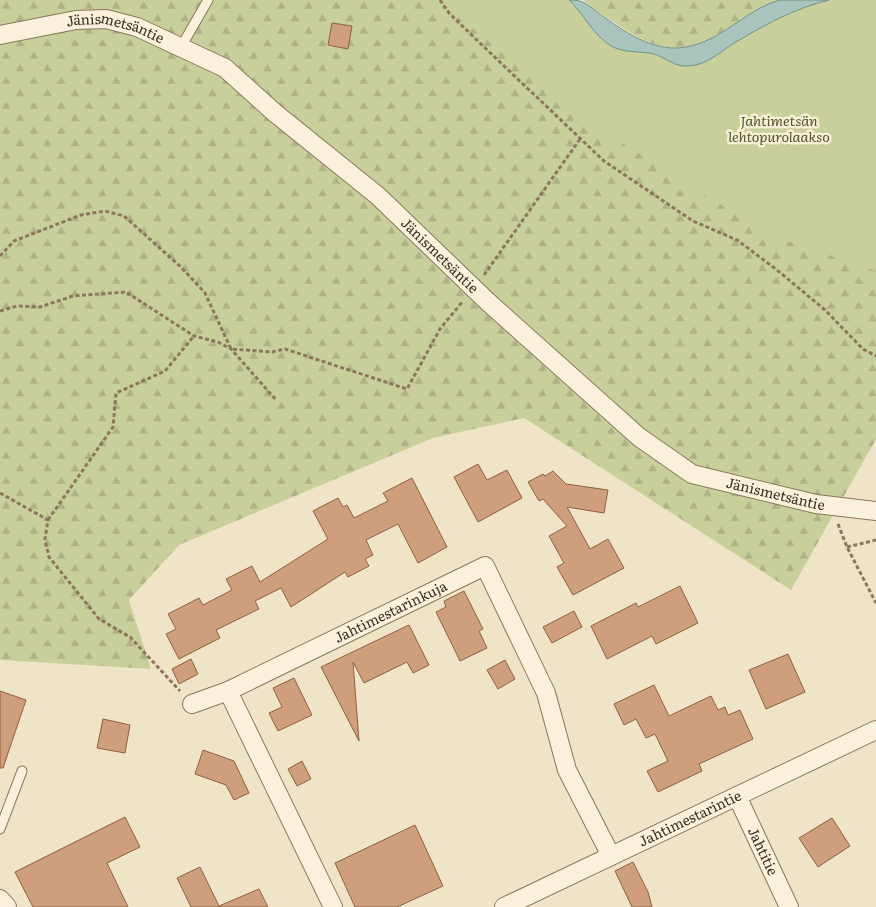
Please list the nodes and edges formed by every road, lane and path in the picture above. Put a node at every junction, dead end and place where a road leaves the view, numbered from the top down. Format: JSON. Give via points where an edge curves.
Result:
{"nodes":[{"id":1,"x":208,"y":0,"type":"edge"},
{"id":2,"x":440,"y":0,"type":"edge"},
{"id":3,"x":0,"y":35,"type":"edge"},
{"id":4,"x":181,"y":47,"type":"junction"},
{"id":5,"x":580,"y":139,"type":"junction"},
{"id":6,"x":0,"y":256,"type":"edge"},
{"id":7,"x":474,"y":289,"type":"junction"},
{"id":8,"x":0,"y":311,"type":"edge"},
{"id":9,"x":194,"y":336,"type":"junction"},
{"id":10,"x":231,"y":349,"type":"junction"},
{"id":11,"x":876,"y":356,"type":"edge"},
{"id":12,"x":276,"y":400,"type":"dead end"},
{"id":13,"x":0,"y":493,"type":"edge"},
{"id":14,"x":832,"y":507,"type":"junction"},
{"id":15,"x":876,"y":511,"type":"edge"},
{"id":16,"x":48,"y":520,"type":"junction"},
{"id":17,"x":876,"y":540,"type":"edge"},
{"id":18,"x":847,"y":547,"type":"junction"},
{"id":19,"x":876,"y":603,"type":"edge"},
{"id":20,"x":228,"y":691,"type":"junction"},
{"id":21,"x":192,"y":704,"type":"joint"},
{"id":22,"x":876,"y":730,"type":"edge"},
{"id":23,"x":22,"y":771,"type":"dead end"},
{"id":24,"x":737,"y":796,"type":"junction"},
{"id":25,"x":0,"y":830,"type":"edge"},
{"id":26,"x":611,"y":856,"type":"junction"},
{"id":27,"x":0,"y":899,"type":"edge"},
{"id":28,"x":7,"y":907,"type":"edge"},
{"id":29,"x":333,"y":907,"type":"edge"},
{"id":30,"x":504,"y":907,"type":"edge"},
{"id":31,"x":788,"y":907,"type":"edge"}],
"edges":[{"from":1,"to":4,"type":"lane"},
{"from":2,"to":5,"type":"path","via":[[449,13]]},
{"from":3,"to":4,"type":"street","name":"Jänismetsäntie","via":[[76,20],[106,19],[137,27]]},
{"from":4,"to":7,"type":"street","name":"Jänismetsäntie","via":[[225,68],[378,196]]},
{"from":5,"to":7,"type":"path"},
{"from":5,"to":11,"type":"path","via":[[604,161],[657,198],[694,221],[737,240],[825,310],[863,349]]},
{"from":6,"to":10,"type":"path","via":[[14,241],[81,214],[105,211],[124,216],[205,292]]},
{"from":7,"to":10,"type":"path","via":[[440,329],[407,389],[285,349],[272,352]]},
{"from":7,"to":14,"type":"street","name":"Jänismetsäntie","via":[[639,437],[692,474]]},
{"from":8,"to":9,"type":"path","via":[[17,306],[40,307],[73,296],[126,292]]},
{"from":9,"to":10,"type":"path"},
{"from":9,"to":16,"type":"path","via":[[165,371],[116,392],[113,427]]},
{"from":10,"to":12,"type":"path"},
{"from":13,"to":16,"type":"path"},
{"from":14,"to":15,"type":"street","name":"Jänismetsäntie"},
{"from":14,"to":18,"type":"path"},
{"from":16,"to":21,"type":"path","via":[[45,540],[49,557],[98,619],[130,638]]},
{"from":17,"to":18,"type":"path"},
{"from":18,"to":19,"type":"path"},
{"from":20,"to":21,"type":"street"},
{"from":20,"to":26,"type":"street","name":"Jahtimestarinkuja","via":[[485,566],[546,693],[566,770]]},
{"from":20,"to":29,"type":"street"},
{"from":22,"to":24,"type":"street","name":"Jahtimestarintie"},
{"from":23,"to":25,"type":"lane"},
{"from":24,"to":26,"type":"street","name":"Jahtimestarintie"},
{"from":24,"to":31,"type":"street","name":"Jahtitie"},
{"from":26,"to":30,"type":"street","name":"Jahtimestarintie"},
{"from":27,"to":28,"type":"street"}]}
